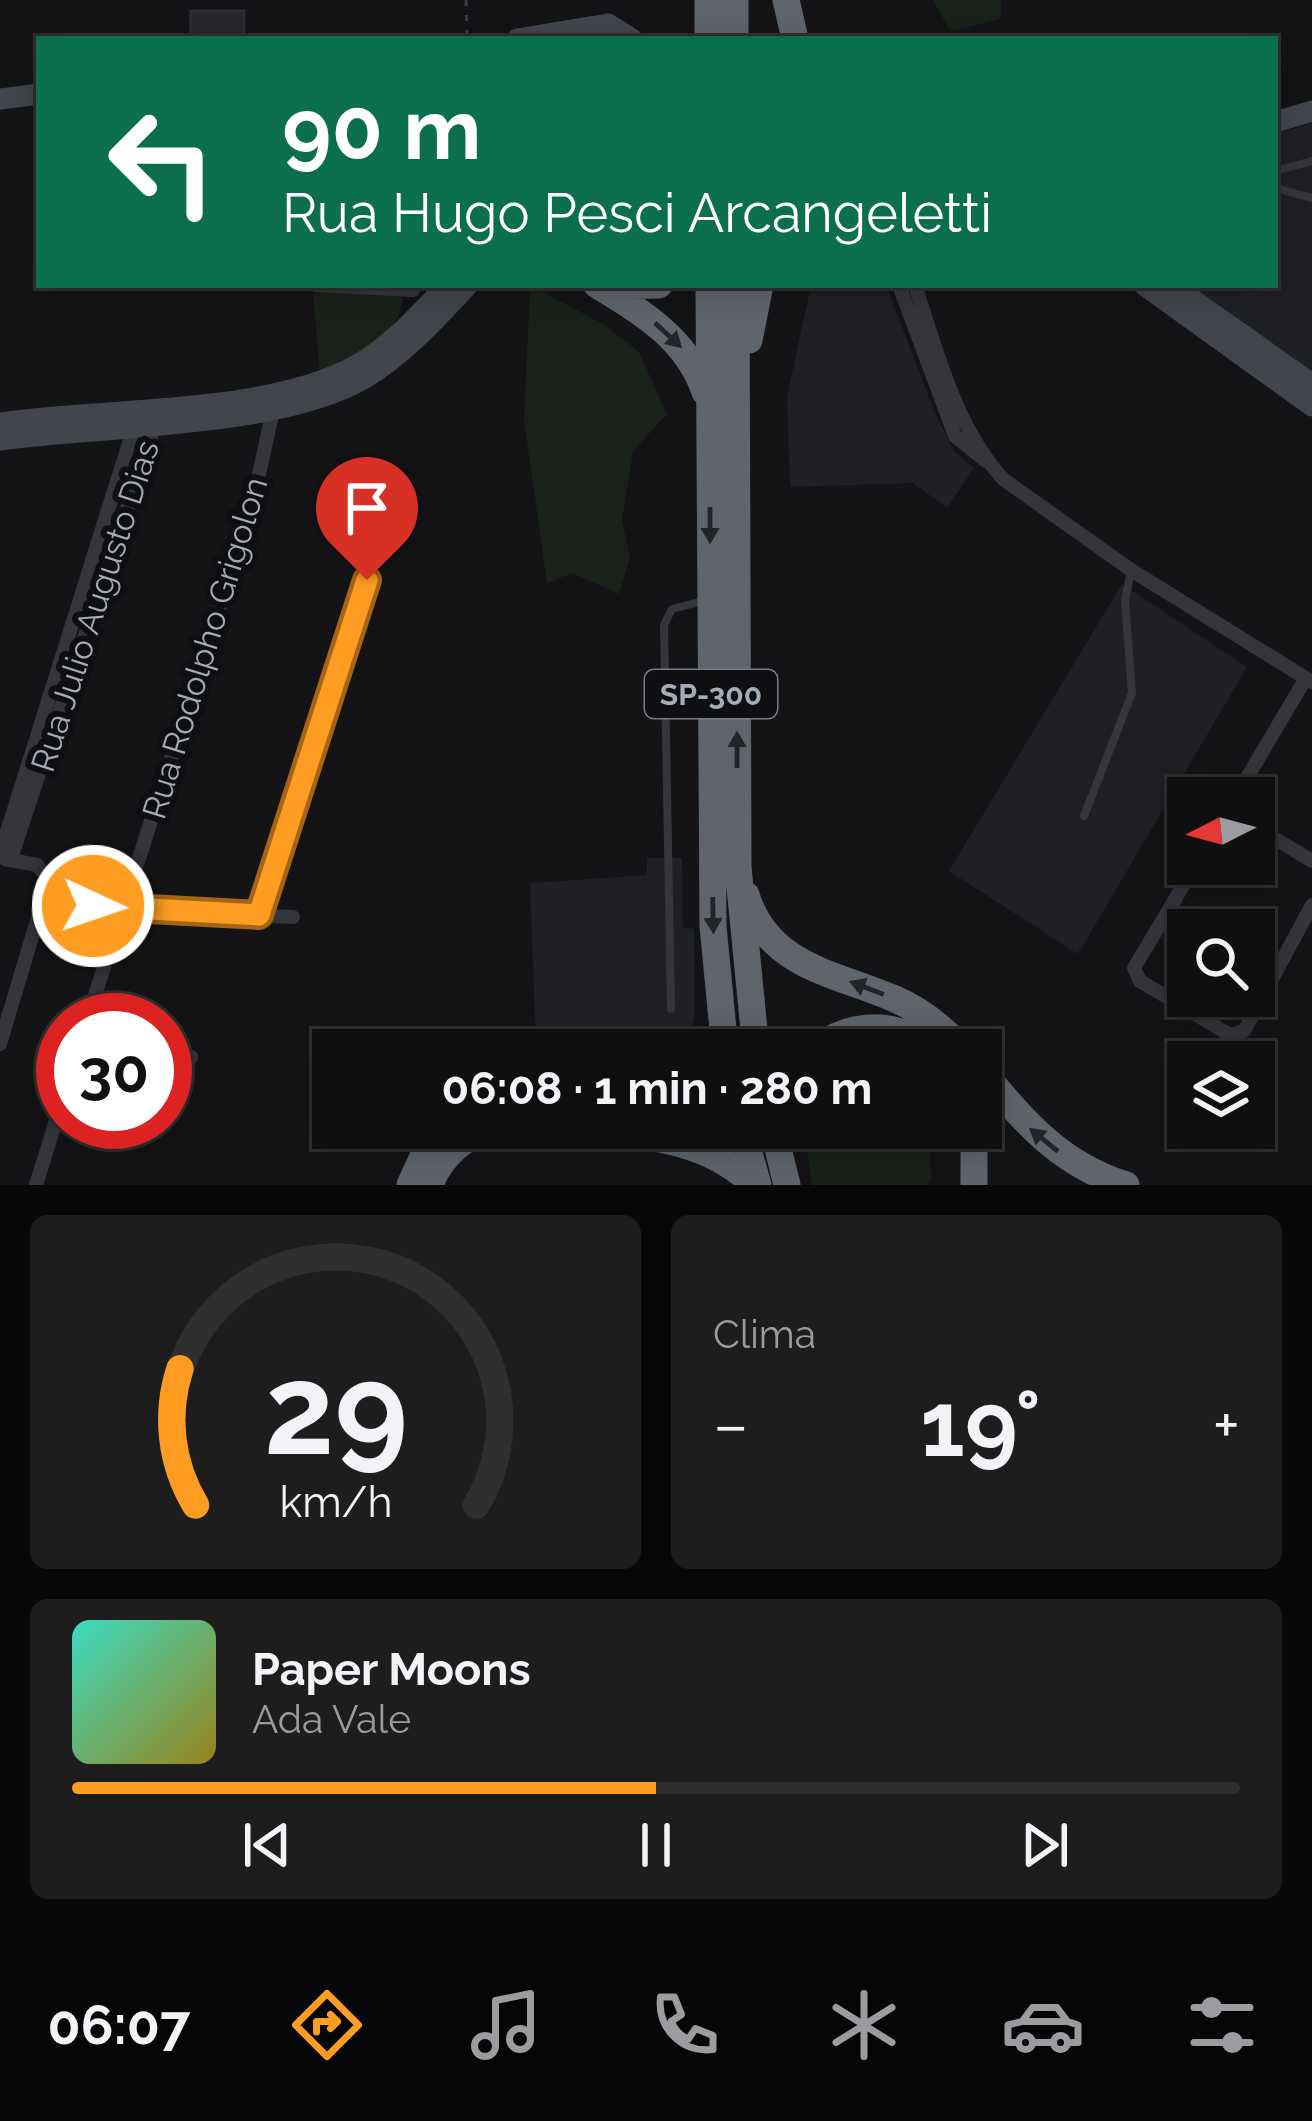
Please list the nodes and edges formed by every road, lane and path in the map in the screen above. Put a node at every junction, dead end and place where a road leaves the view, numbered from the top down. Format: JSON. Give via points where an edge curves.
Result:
{"nodes":[{"id":1,"x":466,"y":0,"type":"edge"},
{"id":2,"x":708,"y":0,"type":"edge"},
{"id":3,"x":735,"y":0,"type":"edge"},
{"id":4,"x":786,"y":0,"type":"edge"},
{"id":5,"x":577,"y":33,"type":"edge"},
{"id":6,"x":626,"y":33,"type":"edge"},
{"id":7,"x":467,"y":36,"type":"edge"},
{"id":8,"x":547,"y":36,"type":"edge"},
{"id":9,"x":708,"y":36,"type":"edge"},
{"id":10,"x":735,"y":36,"type":"edge"},
{"id":11,"x":794,"y":36,"type":"edge"},
{"id":12,"x":36,"y":94,"type":"edge"},
{"id":13,"x":0,"y":99,"type":"edge"},
{"id":14,"x":1312,"y":111,"type":"edge"},
{"id":15,"x":1278,"y":121,"type":"edge"},
{"id":16,"x":1312,"y":161,"type":"edge"},
{"id":17,"x":1278,"y":170,"type":"edge"},
{"id":18,"x":1278,"y":189,"type":"edge"},
{"id":19,"x":1312,"y":199,"type":"edge"},
{"id":20,"x":413,"y":288,"type":"edge"},
{"id":21,"x":445,"y":288,"type":"edge"},
{"id":22,"x":464,"y":288,"type":"edge"},
{"id":23,"x":603,"y":288,"type":"edge"},
{"id":24,"x":709,"y":288,"type":"edge"},
{"id":25,"x":736,"y":288,"type":"edge"},
{"id":26,"x":759,"y":288,"type":"edge"},
{"id":27,"x":901,"y":288,"type":"edge"},
{"id":28,"x":914,"y":288,"type":"edge"},
{"id":29,"x":1148,"y":288,"type":"edge"},
{"id":30,"x":1176,"y":288,"type":"edge"},
{"id":31,"x":914,"y":305,"type":"junction"},
{"id":32,"x":414,"y":330,"type":"junction"},
{"id":33,"x":1312,"y":384,"type":"edge"},
{"id":34,"x":723,"y":406,"type":"junction"},
{"id":35,"x":1312,"y":406,"type":"edge"},
{"id":36,"x":273,"y":410,"type":"junction"},
{"id":37,"x":147,"y":415,"type":"junction"},
{"id":38,"x":0,"y":423,"type":"edge"},
{"id":39,"x":0,"y":440,"type":"edge"},
{"id":40,"x":1131,"y":569,"type":"junction"},
{"id":41,"x":367,"y":580,"type":"dead end"},
{"id":42,"x":710,"y":601,"type":"junction"},
{"id":43,"x":1309,"y":680,"type":"edge"},
{"id":44,"x":1248,"y":777,"type":"edge"},
{"id":45,"x":1084,"y":816,"type":"dead end"},
{"id":46,"x":1275,"y":839,"type":"edge"},
{"id":47,"x":4,"y":857,"type":"edge"},
{"id":48,"x":1312,"y":861,"type":"edge"},
{"id":49,"x":738,"y":866,"type":"junction"},
{"id":50,"x":1183,"y":885,"type":"edge"},
{"id":51,"x":62,"y":905,"type":"dead end"},
{"id":52,"x":1312,"y":905,"type":"edge"},
{"id":53,"x":125,"y":907,"type":"junction"},
{"id":54,"x":259,"y":915,"type":"junction"},
{"id":55,"x":292,"y":917,"type":"dead end"},
{"id":56,"x":715,"y":980,"type":"junction"},
{"id":57,"x":96,"y":993,"type":"edge"},
{"id":58,"x":671,"y":1009,"type":"dead end"},
{"id":59,"x":709,"y":1029,"type":"edge"},
{"id":60,"x":722,"y":1029,"type":"edge"},
{"id":61,"x":754,"y":1029,"type":"edge"},
{"id":62,"x":944,"y":1029,"type":"edge"},
{"id":63,"x":0,"y":1044,"type":"edge"},
{"id":64,"x":1002,"y":1095,"type":"edge"},
{"id":65,"x":47,"y":1149,"type":"edge"},
{"id":66,"x":427,"y":1149,"type":"edge"},
{"id":67,"x":457,"y":1149,"type":"edge"},
{"id":68,"x":702,"y":1149,"type":"edge"},
{"id":69,"x":747,"y":1149,"type":"edge"},
{"id":70,"x":778,"y":1149,"type":"edge"},
{"id":71,"x":974,"y":1149,"type":"edge"},
{"id":72,"x":36,"y":1185,"type":"edge"},
{"id":73,"x":410,"y":1185,"type":"edge"},
{"id":74,"x":430,"y":1185,"type":"edge"},
{"id":75,"x":756,"y":1185,"type":"edge"},
{"id":76,"x":787,"y":1185,"type":"edge"},
{"id":77,"x":974,"y":1185,"type":"edge"},
{"id":78,"x":1126,"y":1185,"type":"edge"}],
"edges":[{"from":1,"to":7,"type":"path"},
{"from":2,"to":9,"type":"highway"},
{"from":3,"to":10,"type":"highway"},
{"from":4,"to":11,"type":"highway"},
{"from":5,"to":6,"type":"street","via":[[608,24]]},
{"from":5,"to":8,"type":"street"},
{"from":12,"to":13,"type":"street"},
{"from":14,"to":15,"type":"street"},
{"from":16,"to":17,"type":"lane"},
{"from":18,"to":19,"type":"lane"},
{"from":20,"to":32,"type":"street"},
{"from":21,"to":32,"type":"street"},
{"from":22,"to":32,"type":"street"},
{"from":23,"to":34,"type":"highway","one_way":true,"via":[[683,349]]},
{"from":24,"to":34,"type":"highway","number":"SP-300"},
{"from":25,"to":34,"type":"highway","number":"SP-300"},
{"from":26,"to":34,"type":"highway"},
{"from":27,"to":31,"type":"street"},
{"from":28,"to":31,"type":"street"},
{"from":29,"to":35,"type":"street"},
{"from":30,"to":33,"type":"street"},
{"from":31,"to":40,"type":"street","via":[[955,436],[1026,498]]},
{"from":32,"to":36,"type":"street","via":[[363,379]]},
{"from":32,"to":37,"type":"street","via":[[323,380]]},
{"from":34,"to":42,"type":"highway","number":"SP-300","one_way":true},
{"from":49,"to":34,"type":"highway","number":"SP-300","one_way":true},
{"from":36,"to":37,"type":"street"},
{"from":36,"to":53,"type":"street","name":"Rua Rodolpho Grigolon","via":[[252,507]]},
{"from":37,"to":38,"type":"street"},
{"from":37,"to":39,"type":"street"},
{"from":37,"to":47,"type":"street","name":"Rua Julio Augusto Dias"},
{"from":40,"to":43,"type":"street"},
{"from":40,"to":45,"type":"lane","via":[[1125,601],[1132,693]]},
{"from":41,"to":54,"type":"street"},
{"from":42,"to":56,"type":"highway","number":"SP-300","one_way":true},
{"from":42,"to":58,"type":"lane","via":[[672,609],[664,625]]},
{"from":43,"to":44,"type":"street"},
{"from":46,"to":48,"type":"street"},
{"from":47,"to":63,"type":"street","via":[[44,872],[44,906]]},
{"from":49,"to":61,"type":"highway","number":"SP-300"},
{"from":62,"to":49,"type":"highway","one_way":true,"via":[[900,1001],[784,953],[759,927]]},
{"from":50,"to":52,"type":"street","via":[[1134,968],[1140,981],[1230,1035],[1238,1034]]},
{"from":51,"to":53,"type":"street"},
{"from":53,"to":54,"type":"street"},
{"from":53,"to":57,"type":"street","name":"Rua Rodolpho Grigolon"},
{"from":54,"to":55,"type":"street"},
{"from":56,"to":59,"type":"highway"},
{"from":56,"to":60,"type":"highway","number":"SP-300"},
{"from":78,"to":64,"type":"highway","one_way":true,"via":[[1036,1136]]},
{"from":65,"to":72,"type":"street"},
{"from":66,"to":73,"type":"highway"},
{"from":67,"to":74,"type":"highway"},
{"from":68,"to":75,"type":"highway"},
{"from":69,"to":75,"type":"highway"},
{"from":70,"to":76,"type":"highway"},
{"from":71,"to":77,"type":"highway"}]}
